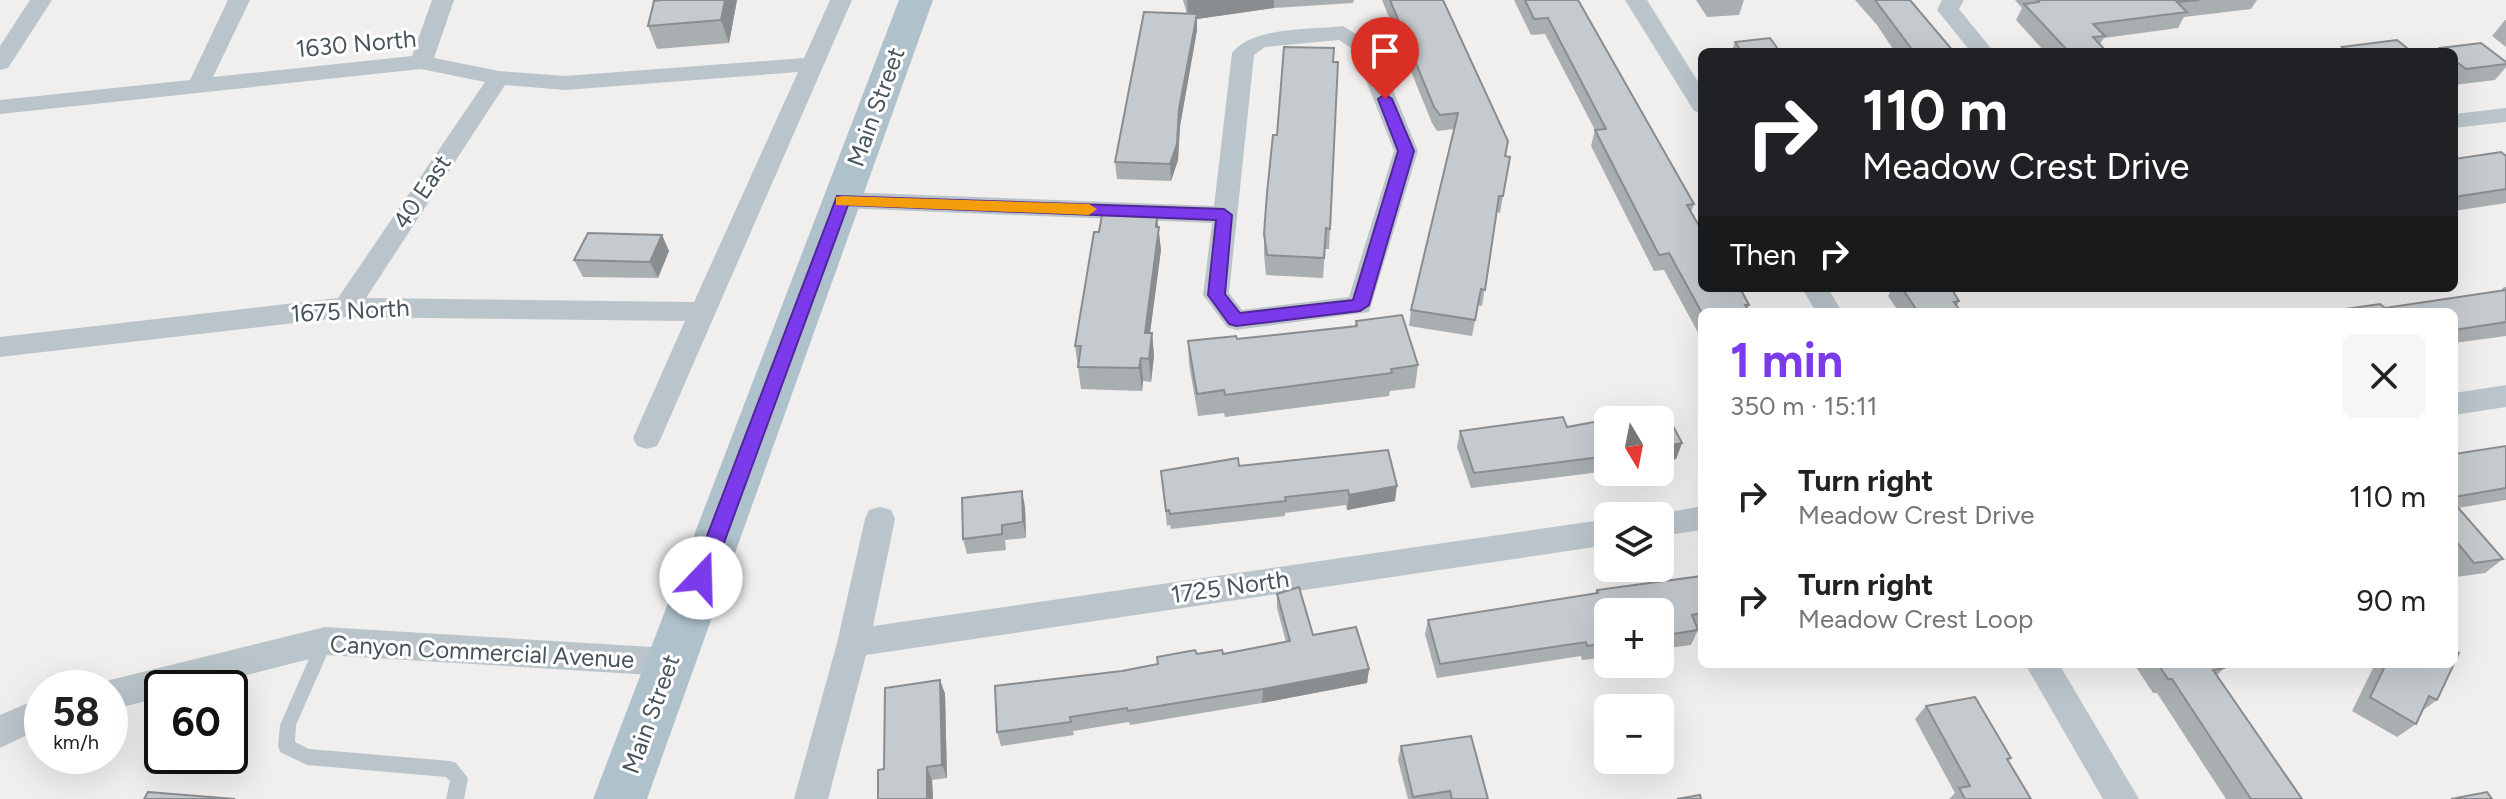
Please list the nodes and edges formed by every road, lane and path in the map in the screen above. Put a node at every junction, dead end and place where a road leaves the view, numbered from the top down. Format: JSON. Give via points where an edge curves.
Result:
{"nodes":[{"id":1,"x":41,"y":0,"type":"edge"},
{"id":2,"x":239,"y":0,"type":"edge"},
{"id":3,"x":443,"y":0,"type":"edge"},
{"id":4,"x":841,"y":0,"type":"edge"},
{"id":5,"x":916,"y":0,"type":"edge"},
{"id":6,"x":1636,"y":0,"type":"edge"},
{"id":7,"x":1953,"y":0,"type":"edge"},
{"id":8,"x":1980,"y":48,"type":"edge"},
{"id":9,"x":421,"y":62,"type":"junction"},
{"id":10,"x":0,"y":63,"type":"edge"},
{"id":11,"x":812,"y":64,"type":"junction"},
{"id":12,"x":499,"y":78,"type":"junction"},
{"id":13,"x":199,"y":84,"type":"junction"},
{"id":14,"x":1698,"y":100,"type":"edge"},
{"id":15,"x":0,"y":107,"type":"edge"},
{"id":16,"x":2506,"y":115,"type":"edge"},
{"id":17,"x":2458,"y":121,"type":"edge"},
{"id":18,"x":842,"y":200,"type":"junction"},
{"id":19,"x":1224,"y":215,"type":"junction"},
{"id":20,"x":346,"y":307,"type":"junction"},
{"id":21,"x":702,"y":312,"type":"junction"},
{"id":22,"x":0,"y":347,"type":"edge"},
{"id":23,"x":2506,"y":396,"type":"edge"},
{"id":24,"x":2458,"y":403,"type":"edge"},
{"id":25,"x":647,"y":438,"type":"dead end"},
{"id":26,"x":880,"y":519,"type":"dead end"},
{"id":27,"x":1698,"y":519,"type":"edge"},
{"id":28,"x":1674,"y":522,"type":"edge"},
{"id":29,"x":1594,"y":534,"type":"edge"},
{"id":30,"x":325,"y":641,"type":"junction"},
{"id":31,"x":853,"y":643,"type":"junction"},
{"id":32,"x":669,"y":662,"type":"junction"},
{"id":33,"x":2043,"y":668,"type":"edge"},
{"id":34,"x":128,"y":690,"type":"edge"},
{"id":35,"x":24,"y":721,"type":"edge"},
{"id":36,"x":0,"y":732,"type":"edge"},
{"id":37,"x":455,"y":799,"type":"edge"},
{"id":38,"x":620,"y":799,"type":"edge"},
{"id":39,"x":811,"y":799,"type":"edge"},
{"id":40,"x":2122,"y":799,"type":"edge"}],
"edges":[{"from":1,"to":10,"type":"street"},
{"from":2,"to":13,"type":"street"},
{"from":3,"to":9,"type":"street"},
{"from":4,"to":11,"type":"street"},
{"from":5,"to":18,"type":"main road","name":"Main Street"},
{"from":6,"to":14,"type":"street"},
{"from":7,"to":8,"type":"street","via":[[1948,10]]},
{"from":9,"to":12,"type":"street","name":"1630 North"},
{"from":9,"to":13,"type":"street","name":"1630 North"},
{"from":11,"to":12,"type":"street","name":"1630 North","via":[[565,83]]},
{"from":11,"to":21,"type":"street"},
{"from":12,"to":20,"type":"street","name":"40 East"},
{"from":13,"to":15,"type":"street","name":"1630 North"},
{"from":16,"to":17,"type":"street"},
{"from":18,"to":19,"type":"street"},
{"from":18,"to":32,"type":"main road","name":"Main Street"},
{"from":19,"to":19,"type":"street","via":[[1216,295],[1236,320],[1360,305],[1406,151],[1364,46],[1343,33],[1259,41],[1243,53]]},
{"from":20,"to":21,"type":"street","name":"1675 North"},
{"from":20,"to":22,"type":"street","name":"1675 North"},
{"from":21,"to":25,"type":"street"},
{"from":23,"to":24,"type":"street"},
{"from":26,"to":31,"type":"street"},
{"from":27,"to":28,"type":"street"},
{"from":29,"to":31,"type":"street","name":"1725 North"},
{"from":30,"to":32,"type":"street","name":"Canyon Commercial Avenue"},
{"from":30,"to":34,"type":"street","name":"Canyon Commercial Avenue"},
{"from":30,"to":37,"type":"lane","via":[[288,725],[286,746],[307,757],[450,769],[459,778]]},
{"from":31,"to":39,"type":"street"},
{"from":32,"to":38,"type":"main road","name":"Main Street"},
{"from":33,"to":40,"type":"street"},
{"from":35,"to":36,"type":"street"}]}
